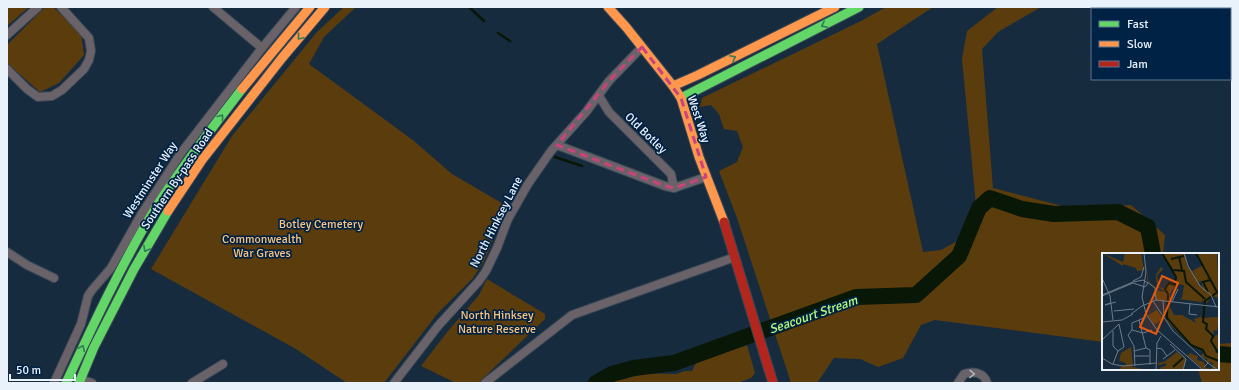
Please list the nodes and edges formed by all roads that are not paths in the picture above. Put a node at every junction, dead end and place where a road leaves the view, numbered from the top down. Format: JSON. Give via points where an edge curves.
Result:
{"nodes":[{"id":1,"x":38,"y":7,"type":"edge"},
{"id":2,"x":61,"y":7,"type":"edge"},
{"id":3,"x":213,"y":7,"type":"edge"},
{"id":4,"x":296,"y":7,"type":"edge"},
{"id":5,"x":310,"y":7,"type":"edge"},
{"id":6,"x":325,"y":7,"type":"edge"},
{"id":7,"x":608,"y":7,"type":"edge"},
{"id":8,"x":835,"y":7,"type":"edge"},
{"id":9,"x":859,"y":7,"type":"edge"},
{"id":10,"x":7,"y":34,"type":"edge"},
{"id":11,"x":642,"y":47,"type":"junction"},
{"id":12,"x":262,"y":48,"type":"junction"},
{"id":13,"x":7,"y":68,"type":"edge"},
{"id":14,"x":673,"y":86,"type":"junction"},
{"id":15,"x":599,"y":96,"type":"junction"},
{"id":16,"x":681,"y":98,"type":"junction"},
{"id":17,"x":557,"y":145,"type":"junction"},
{"id":18,"x":706,"y":177,"type":"junction"},
{"id":19,"x":674,"y":188,"type":"junction"},
{"id":20,"x":7,"y":252,"type":"edge"},
{"id":21,"x":735,"y":257,"type":"junction"},
{"id":22,"x":54,"y":278,"type":"dead end"},
{"id":23,"x":222,"y":364,"type":"dead end"},
{"id":24,"x":80,"y":381,"type":"edge"},
{"id":25,"x":54,"y":383,"type":"edge"},
{"id":26,"x":66,"y":383,"type":"edge"},
{"id":27,"x":92,"y":383,"type":"edge"},
{"id":28,"x":192,"y":383,"type":"edge"},
{"id":29,"x":394,"y":383,"type":"edge"},
{"id":30,"x":485,"y":383,"type":"edge"},
{"id":31,"x":773,"y":383,"type":"edge"},
{"id":32,"x":958,"y":383,"type":"edge"},
{"id":33,"x":987,"y":383,"type":"edge"}],
"edges":[{"from":1,"to":10,"type":"street"},
{"from":2,"to":13,"type":"street","via":[[89,38],[91,51],[84,69],[62,90],[52,96],[38,97]]},
{"from":3,"to":12,"type":"street"},
{"from":4,"to":12,"type":"street","name":"Westminster Way"},
{"from":26,"to":5,"type":"main road","name":"Southern By-pass Road","one_way":true,"via":[[124,264],[156,208],[193,153]]},
{"from":6,"to":24,"type":"main road","name":"Southern By-pass Road","one_way":true,"via":[[206,154],[165,215],[94,347]]},
{"from":7,"to":11,"type":"main road","name":"West Way"},
{"from":14,"to":8,"type":"main road","one_way":true},
{"from":9,"to":16,"type":"main road","one_way":true},
{"from":11,"to":14,"type":"main road","name":"West Way"},
{"from":11,"to":15,"type":"street","name":"North Hinksey Lane","via":[[609,81]]},
{"from":12,"to":25,"type":"street","name":"Westminster Way","via":[[181,153],[111,268],[88,296],[81,324]]},
{"from":14,"to":16,"type":"main road","name":"West Way"},
{"from":15,"to":17,"type":"street","name":"North Hinksey Lane"},
{"from":15,"to":19,"type":"street","name":"Old Botley","via":[[609,112],[671,174]]},
{"from":16,"to":18,"type":"main road","name":"West Way"},
{"from":17,"to":19,"type":"street"},
{"from":17,"to":29,"type":"street","name":"North Hinksey Lane","via":[[528,184],[508,220],[486,271],[438,326]]},
{"from":18,"to":19,"type":"street"},
{"from":18,"to":21,"type":"main road","name":"West Way"},
{"from":20,"to":22,"type":"street"},
{"from":21,"to":30,"type":"street","via":[[572,315]]},
{"from":21,"to":31,"type":"main road","name":"West Way"},
{"from":23,"to":28,"type":"street"},
{"from":24,"to":27,"type":"street"},
{"from":32,"to":33,"type":"street","one_way":true,"via":[[964,374],[972,372],[986,379]]}]}
